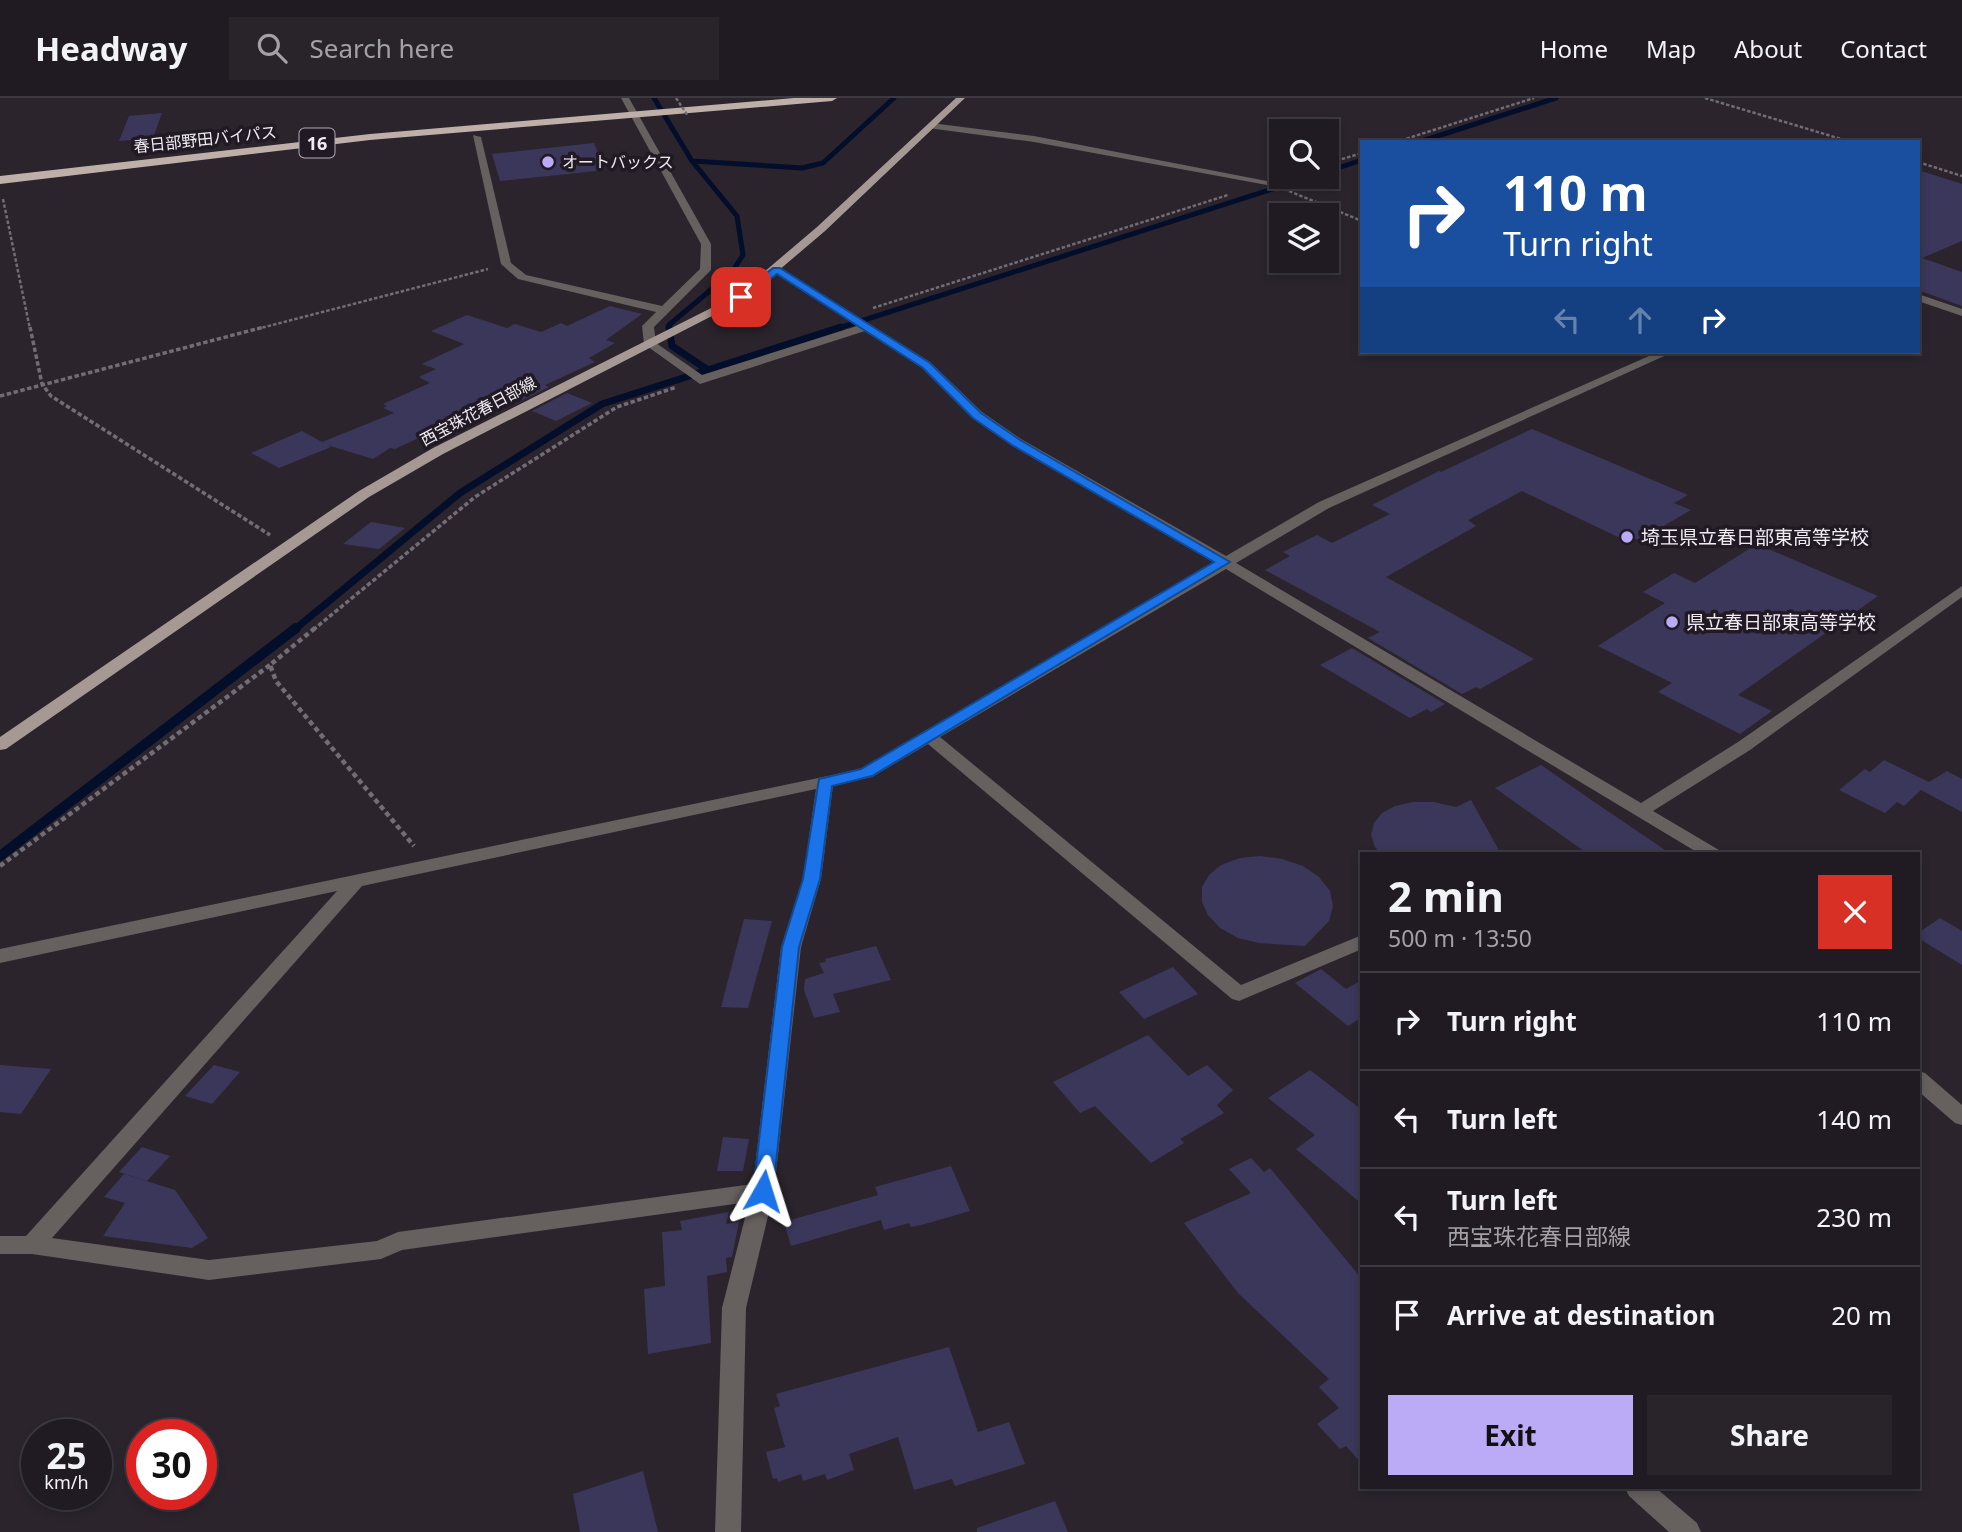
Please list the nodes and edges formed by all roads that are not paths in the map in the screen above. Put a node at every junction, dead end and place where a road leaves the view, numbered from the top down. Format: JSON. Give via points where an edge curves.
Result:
{"nodes":[{"id":1,"x":715,"y":98,"type":"edge"},
{"id":2,"x":832,"y":98,"type":"edge"},
{"id":3,"x":961,"y":98,"type":"edge"},
{"id":4,"x":629,"y":106,"type":"edge"},
{"id":5,"x":931,"y":126,"type":"junction"},
{"id":6,"x":476,"y":137,"type":"dead end"},
{"id":7,"x":0,"y":170,"type":"edge"},
{"id":8,"x":0,"y":180,"type":"edge"},
{"id":9,"x":1267,"y":182,"type":"road end"},
{"id":10,"x":776,"y":270,"type":"junction"},
{"id":11,"x":1920,"y":298,"type":"edge"},
{"id":12,"x":663,"y":310,"type":"junction"},
{"id":13,"x":1962,"y":313,"type":"edge"},
{"id":14,"x":866,"y":327,"type":"junction"},
{"id":15,"x":654,"y":342,"type":"junction"},
{"id":16,"x":1663,"y":354,"type":"edge"},
{"id":17,"x":1224,"y":562,"type":"junction"},
{"id":18,"x":1962,"y":590,"type":"edge"},
{"id":19,"x":929,"y":736,"type":"junction"},
{"id":20,"x":0,"y":745,"type":"edge"},
{"id":21,"x":825,"y":783,"type":"junction"},
{"id":22,"x":1642,"y":810,"type":"junction"},
{"id":23,"x":1710,"y":852,"type":"edge"},
{"id":24,"x":356,"y":881,"type":"junction"},
{"id":25,"x":1360,"y":941,"type":"edge"},
{"id":26,"x":0,"y":956,"type":"edge"},
{"id":27,"x":1920,"y":1081,"type":"edge"},
{"id":28,"x":1962,"y":1117,"type":"edge"},
{"id":29,"x":763,"y":1191,"type":"junction"},
{"id":30,"x":0,"y":1245,"type":"edge"},
{"id":31,"x":32,"y":1245,"type":"junction"},
{"id":32,"x":1639,"y":1489,"type":"edge"},
{"id":33,"x":728,"y":1532,"type":"edge"},
{"id":34,"x":1688,"y":1532,"type":"edge"}],
"edges":[{"from":1,"to":4,"type":"highway","name":"春日部野田バイパス","number":"16"},
{"from":2,"to":4,"type":"highway","name":"春日部野田バイパス","number":"16"},
{"from":3,"to":5,"type":"main road","name":"西宝珠花春日部線"},
{"from":4,"to":7,"type":"highway","name":"春日部野田バイパス","number":"16","via":[[375,127]]},
{"from":4,"to":8,"type":"highway","name":"春日部野田バイパス","number":"16"},
{"from":4,"to":12,"type":"street","via":[[706,244],[705,270]]},
{"from":5,"to":9,"type":"street","via":[[1034,139]]},
{"from":5,"to":10,"type":"main road","name":"西宝珠花春日部線"},
{"from":6,"to":12,"type":"street","via":[[506,264],[522,277]]},
{"from":10,"to":14,"type":"street"},
{"from":10,"to":15,"type":"main road","name":"西宝珠花春日部線","via":[[741,297]]},
{"from":11,"to":13,"type":"street"},
{"from":12,"to":15,"type":"street","via":[[648,326]]},
{"from":14,"to":15,"type":"street","via":[[700,380]]},
{"from":14,"to":17,"type":"street","via":[[926,365],[977,415],[1016,442]]},
{"from":15,"to":20,"type":"main road","name":"西宝珠花春日部線","via":[[438,451],[364,494]]},
{"from":16,"to":17,"type":"street","via":[[1324,505]]},
{"from":17,"to":19,"type":"street"},
{"from":17,"to":22,"type":"street"},
{"from":18,"to":22,"type":"street","via":[[1744,746]]},
{"from":19,"to":21,"type":"street","via":[[866,773]]},
{"from":19,"to":25,"type":"street","via":[[1239,994]]},
{"from":21,"to":24,"type":"street"},
{"from":21,"to":29,"type":"street","via":[[812,879],[791,947]]},
{"from":22,"to":23,"type":"street"},
{"from":24,"to":26,"type":"street"},
{"from":24,"to":31,"type":"street"},
{"from":27,"to":28,"type":"street"},
{"from":29,"to":31,"type":"street","via":[[398,1241],[381,1250],[209,1270]]},
{"from":29,"to":33,"type":"street","via":[[734,1308]]},
{"from":30,"to":31,"type":"street"},
{"from":32,"to":34,"type":"street"}]}
